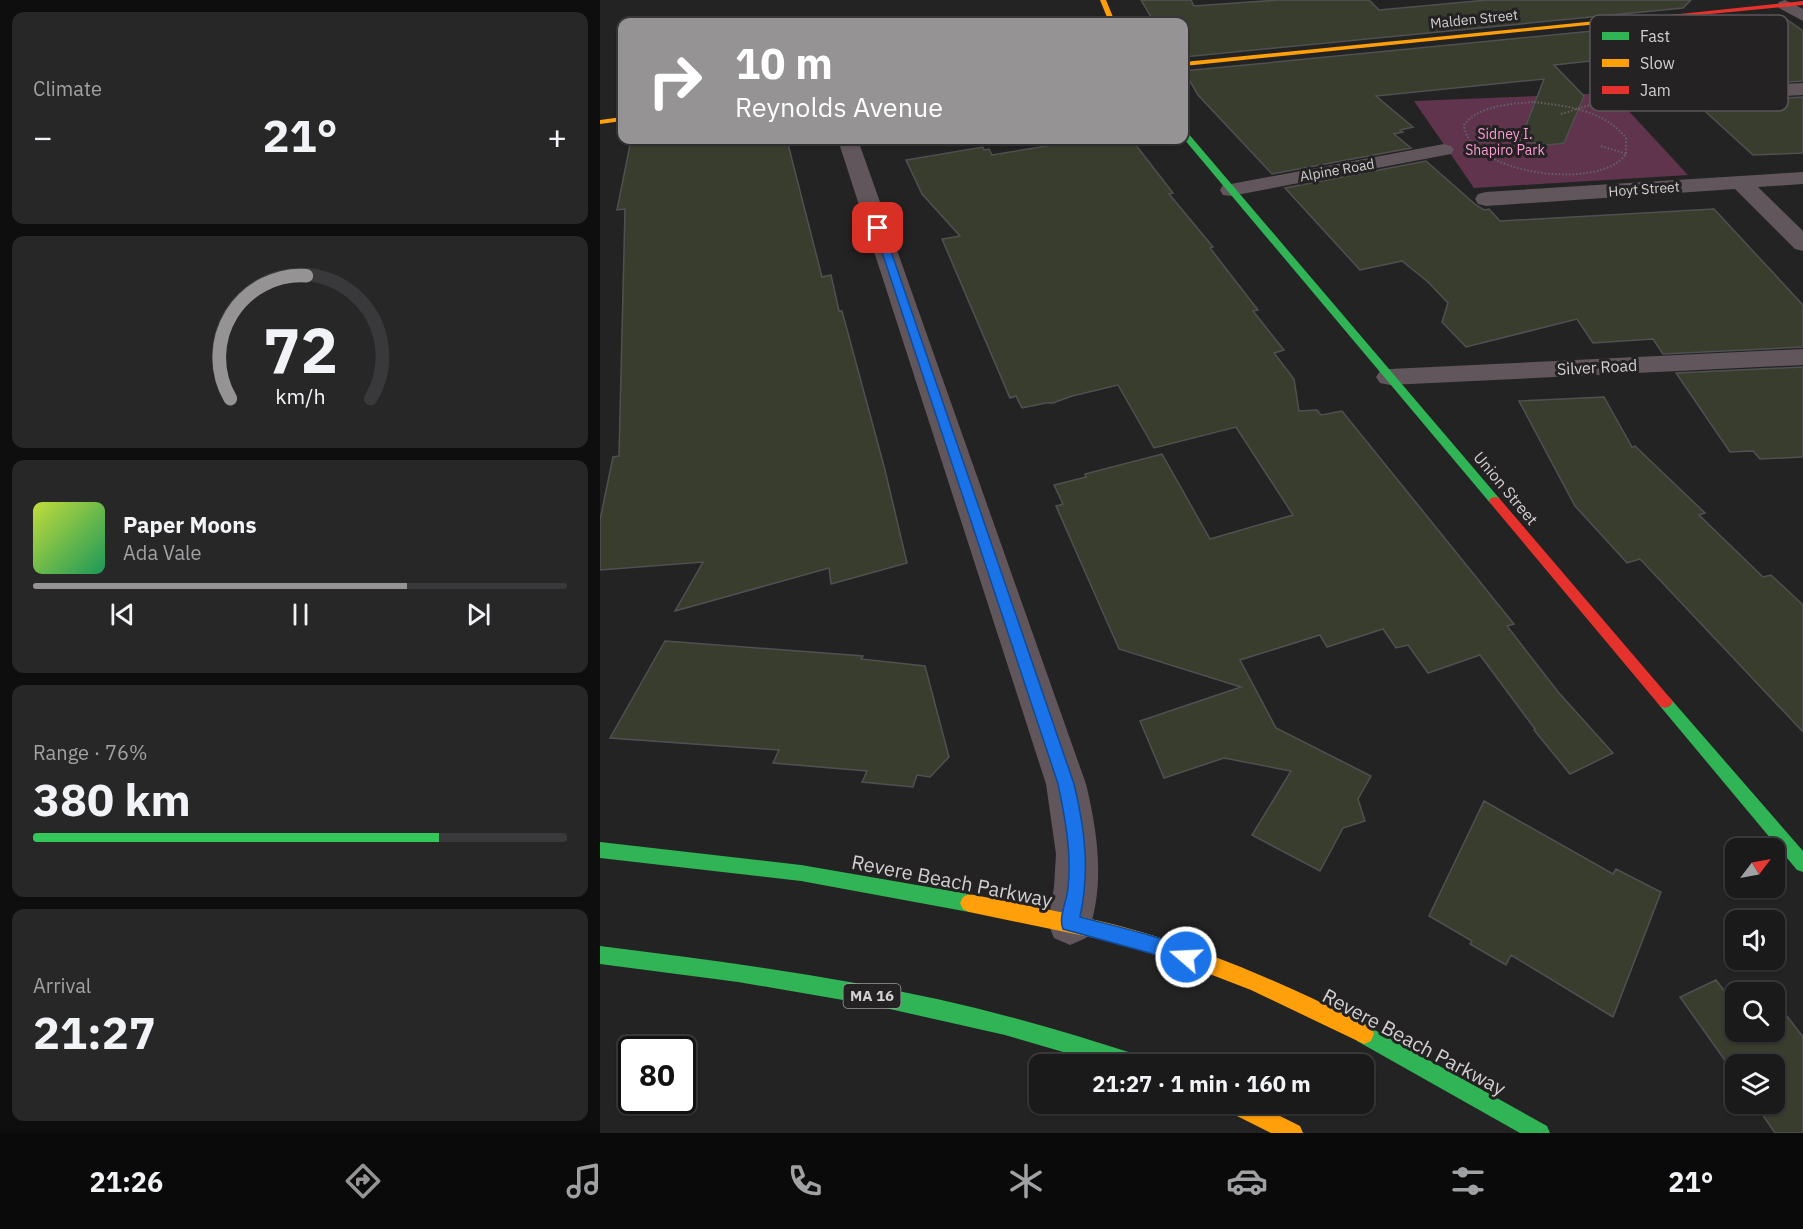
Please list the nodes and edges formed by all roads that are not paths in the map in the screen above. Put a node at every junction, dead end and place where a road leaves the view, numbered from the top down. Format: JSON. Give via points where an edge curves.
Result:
{"nodes":[{"id":1,"x":1103,"y":0,"type":"edge"},
{"id":2,"x":1803,"y":3,"type":"edge"},
{"id":3,"x":1785,"y":4,"type":"junction"},
{"id":4,"x":1675,"y":15,"type":"edge"},
{"id":5,"x":1803,"y":16,"type":"edge"},
{"id":6,"x":1110,"y":18,"type":"edge"},
{"id":7,"x":1590,"y":23,"type":"edge"},
{"id":8,"x":1188,"y":64,"type":"edge"},
{"id":9,"x":1803,"y":89,"type":"edge"},
{"id":10,"x":1788,"y":90,"type":"edge"},
{"id":11,"x":618,"y":120,"type":"edge"},
{"id":12,"x":600,"y":122,"type":"edge"},
{"id":13,"x":1188,"y":139,"type":"edge"},
{"id":14,"x":849,"y":144,"type":"edge"},
{"id":15,"x":1444,"y":150,"type":"dead end"},
{"id":16,"x":1803,"y":178,"type":"edge"},
{"id":17,"x":1740,"y":182,"type":"junction"},
{"id":18,"x":1231,"y":190,"type":"junction"},
{"id":19,"x":1486,"y":200,"type":"dead end"},
{"id":20,"x":1803,"y":244,"type":"edge"},
{"id":21,"x":1803,"y":357,"type":"edge"},
{"id":22,"x":1390,"y":377,"type":"junction"},
{"id":23,"x":600,"y":850,"type":"edge"},
{"id":24,"x":1803,"y":864,"type":"edge"},
{"id":25,"x":1070,"y":923,"type":"junction"},
{"id":26,"x":600,"y":955,"type":"edge"},
{"id":27,"x":1109,"y":1054,"type":"edge"},
{"id":28,"x":1254,"y":1114,"type":"edge"},
{"id":29,"x":1293,"y":1133,"type":"edge"},
{"id":30,"x":1540,"y":1133,"type":"edge"}],
"edges":[{"from":1,"to":6,"type":"main road"},
{"from":2,"to":3,"type":"main road","name":"Malden Street"},
{"from":3,"to":4,"type":"main road","name":"Malden Street"},
{"from":3,"to":5,"type":"street"},
{"from":7,"to":8,"type":"main road","name":"Malden Street"},
{"from":9,"to":10,"type":"street"},
{"from":11,"to":12,"type":"main road"},
{"from":13,"to":18,"type":"main road","name":"Union Street"},
{"from":14,"to":25,"type":"street","via":[[1066,784],[1077,858],[1077,889]]},
{"from":15,"to":18,"type":"street","name":"Alpine Road"},
{"from":16,"to":17,"type":"street","name":"Hoyt Street"},
{"from":17,"to":19,"type":"street","name":"Hoyt Street"},
{"from":17,"to":20,"type":"street"},
{"from":18,"to":22,"type":"main road","name":"Union Street"},
{"from":21,"to":22,"type":"street","name":"Silver Road"},
{"from":22,"to":24,"type":"main road","name":"Union Street"},
{"from":23,"to":25,"type":"main road","name":"Revere Beach Parkway","via":[[720,863],[929,894]]},
{"from":25,"to":30,"type":"main road","name":"Revere Beach Parkway","via":[[1150,944],[1310,1009],[1383,1043]]},
{"from":26,"to":27,"type":"main road","number":"MA 16","via":[[876,996],[989,1020]]},
{"from":28,"to":29,"type":"main road"}]}
